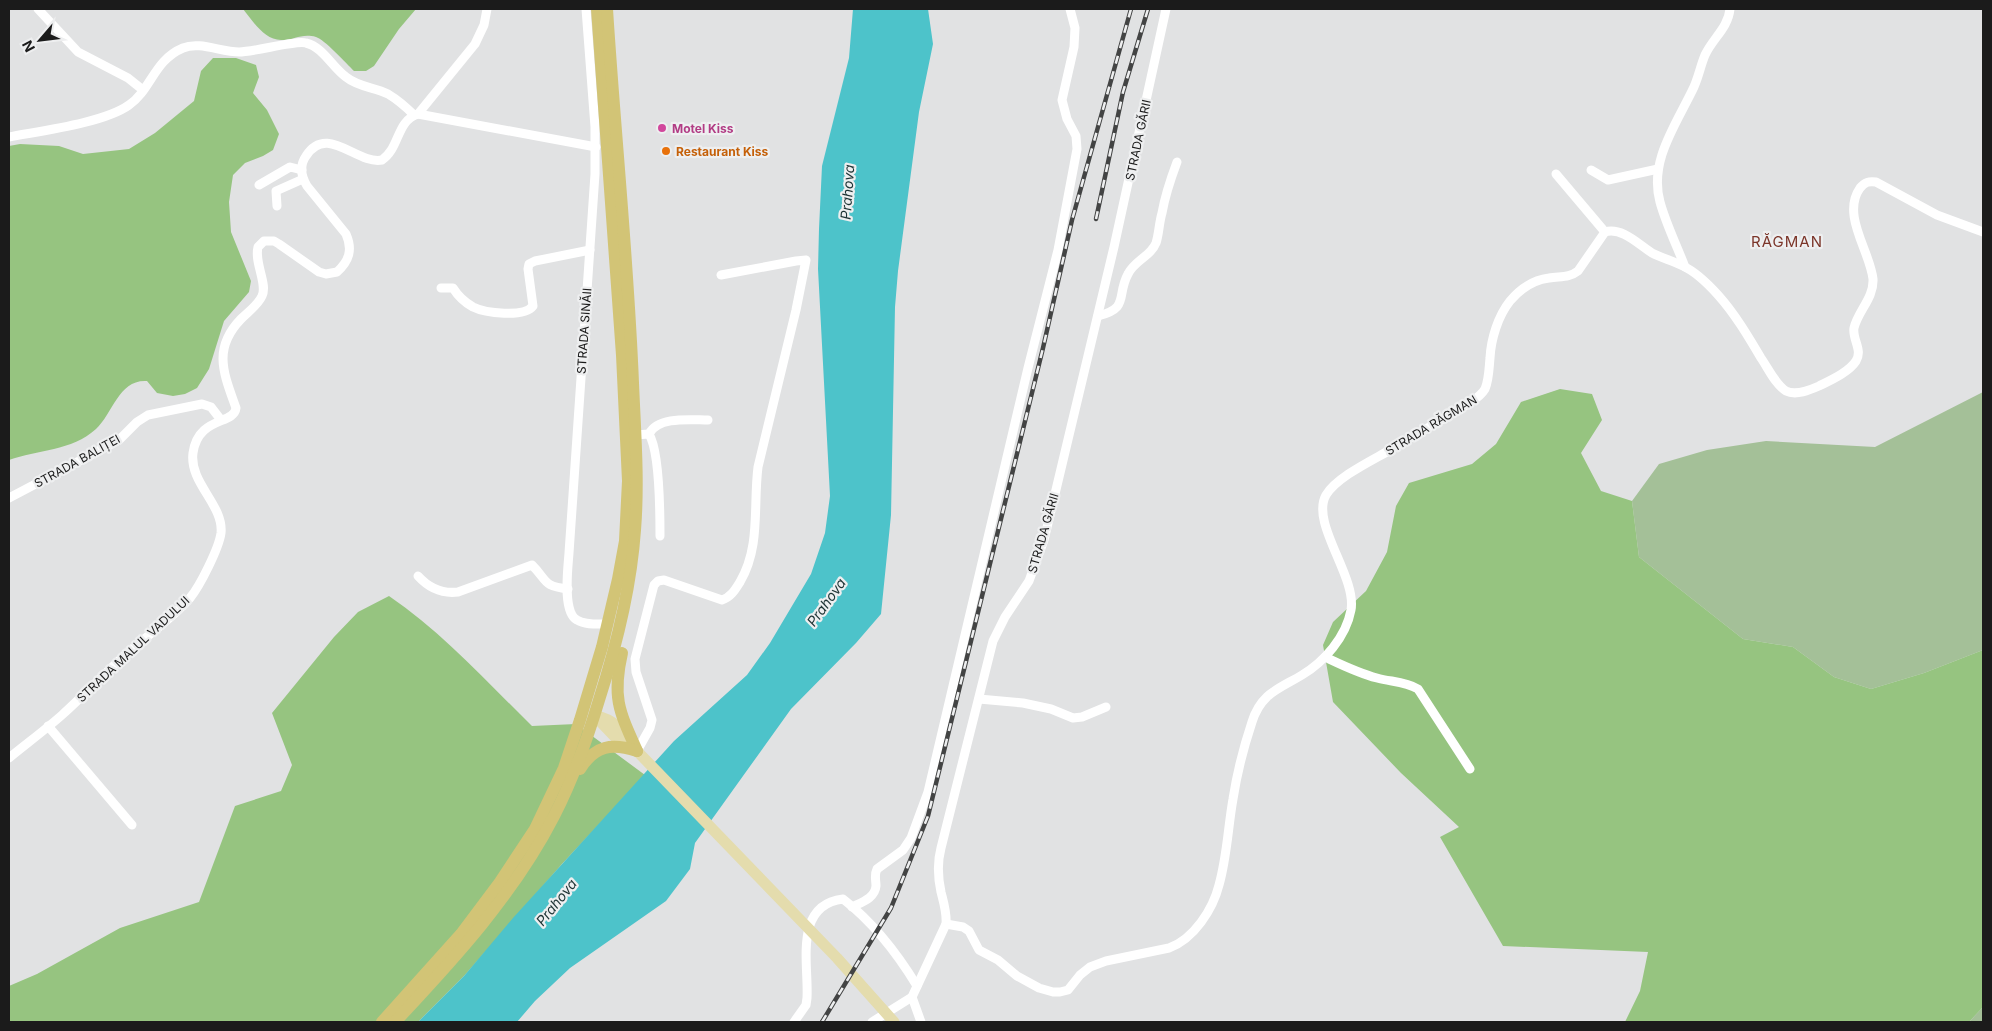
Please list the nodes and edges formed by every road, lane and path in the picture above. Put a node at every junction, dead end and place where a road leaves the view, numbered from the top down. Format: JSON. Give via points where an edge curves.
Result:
{"nodes":[{"id":1,"x":38,"y":9,"type":"edge"},
{"id":2,"x":487,"y":9,"type":"edge"},
{"id":3,"x":586,"y":9,"type":"edge"},
{"id":4,"x":597,"y":9,"type":"edge"},
{"id":5,"x":607,"y":9,"type":"edge"},
{"id":6,"x":1070,"y":9,"type":"edge"},
{"id":7,"x":1166,"y":9,"type":"edge"},
{"id":8,"x":1730,"y":9,"type":"edge"},
{"id":9,"x":143,"y":90,"type":"junction"},
{"id":10,"x":416,"y":115,"type":"junction"},
{"id":11,"x":9,"y":137,"type":"edge"},
{"id":12,"x":596,"y":147,"type":"junction"},
{"id":13,"x":1177,"y":162,"type":"dead end"},
{"id":14,"x":1658,"y":169,"type":"junction"},
{"id":15,"x":1591,"y":170,"type":"dead end"},
{"id":16,"x":302,"y":174,"type":"junction"},
{"id":17,"x":1556,"y":174,"type":"dead end"},
{"id":18,"x":259,"y":185,"type":"dead end"},
{"id":19,"x":277,"y":206,"type":"dead end"},
{"id":20,"x":1605,"y":232,"type":"junction"},
{"id":21,"x":1983,"y":232,"type":"edge"},
{"id":22,"x":590,"y":250,"type":"junction"},
{"id":23,"x":1685,"y":267,"type":"junction"},
{"id":24,"x":722,"y":274,"type":"dead end"},
{"id":25,"x":441,"y":288,"type":"dead end"},
{"id":26,"x":1098,"y":316,"type":"junction"},
{"id":27,"x":221,"y":420,"type":"junction"},
{"id":28,"x":708,"y":420,"type":"dead end"},
{"id":29,"x":649,"y":434,"type":"junction"},
{"id":30,"x":635,"y":435,"type":"junction"},
{"id":31,"x":9,"y":498,"type":"edge"},
{"id":32,"x":660,"y":536,"type":"dead end"},
{"id":33,"x":632,"y":562,"type":"junction"},
{"id":34,"x":418,"y":576,"type":"dead end"},
{"id":35,"x":568,"y":589,"type":"junction"},
{"id":36,"x":607,"y":624,"type":"junction"},
{"id":37,"x":1325,"y":657,"type":"junction"},
{"id":38,"x":978,"y":699,"type":"junction"},
{"id":39,"x":1106,"y":707,"type":"dead end"},
{"id":40,"x":589,"y":714,"type":"junction"},
{"id":41,"x":48,"y":726,"type":"junction"},
{"id":42,"x":637,"y":751,"type":"junction"},
{"id":43,"x":9,"y":758,"type":"edge"},
{"id":44,"x":1470,"y":769,"type":"dead end"},
{"id":45,"x":564,"y":796,"type":"junction"},
{"id":46,"x":132,"y":825,"type":"dead end"},
{"id":47,"x":852,"y":907,"type":"junction"},
{"id":48,"x":946,"y":924,"type":"junction"},
{"id":49,"x":918,"y":986,"type":"junction"},
{"id":50,"x":912,"y":997,"type":"junction"},
{"id":51,"x":382,"y":1022,"type":"edge"},
{"id":52,"x":395,"y":1022,"type":"edge"},
{"id":53,"x":794,"y":1022,"type":"edge"},
{"id":54,"x":872,"y":1022,"type":"edge"},
{"id":55,"x":894,"y":1022,"type":"edge"},
{"id":56,"x":921,"y":1022,"type":"edge"}],
"edges":[{"from":1,"to":9,"type":"street","via":[[78,52]]},
{"from":2,"to":10,"type":"street","via":[[475,44]]},
{"from":3,"to":12,"type":"street","name":"STRADA SINĂII"},
{"from":4,"to":36,"type":"highway","via":[[628,481],[625,541]]},
{"from":5,"to":30,"type":"highway"},
{"from":6,"to":47,"type":"street","via":[[1074,47],[1062,100],[1076,136],[1077,149],[1058,250],[928,792],[911,838],[903,850],[877,869],[873,896]]},
{"from":7,"to":26,"type":"street","name":"STRADA GĂRII"},
{"from":8,"to":14,"type":"street","via":[[1726,24],[1704,58]]},
{"from":9,"to":10,"type":"street","via":[[164,61],[184,47],[239,52],[304,42],[313,45],[346,77],[387,94]]},
{"from":9,"to":11,"type":"street","via":[[129,106],[103,116]]},
{"from":10,"to":12,"type":"street"},
{"from":10,"to":16,"type":"street","via":[[405,122],[391,151],[382,160],[371,160],[335,144],[325,143],[306,156]]},
{"from":12,"to":22,"type":"street","name":"STRADA SINĂII"},
{"from":13,"to":26,"type":"street","via":[[1155,245],[1128,273],[1122,300],[1117,307]]},
{"from":14,"to":15,"type":"street","via":[[1608,180]]},
{"from":14,"to":23,"type":"street","via":[[1660,202]]},
{"from":16,"to":18,"type":"street","via":[[290,167]]},
{"from":16,"to":19,"type":"street","via":[[276,191]]},
{"from":16,"to":27,"type":"street","name":"STRADA MALUL VADULUI","via":[[346,234],[350,247],[348,260],[337,272],[326,274],[274,241],[258,247],[263,292],[258,302],[234,327],[225,344],[222,367],[236,408],[234,416]]},
{"from":17,"to":20,"type":"street"},
{"from":20,"to":23,"type":"street","via":[[1622,234]]},
{"from":20,"to":37,"type":"street","name":"STRADA RĂGMAN","via":[[1573,275],[1533,283],[1520,290],[1508,303],[1499,320],[1488,381],[1481,394],[1348,475],[1326,494],[1321,511],[1351,594],[1351,609],[1348,622]]},
{"from":21,"to":23,"type":"street","via":[[1937,215],[1876,182],[1864,184],[1855,198],[1853,210],[1873,279],[1867,302],[1854,329],[1859,356],[1856,363],[1841,374],[1810,390],[1795,393],[1788,392],[1776,382],[1730,309]]},
{"from":22,"to":25,"type":"street","via":[[529,264],[533,306],[526,311],[485,312],[463,300],[453,288]]},
{"from":22,"to":35,"type":"street","name":"STRADA SINĂII"},
{"from":24,"to":42,"type":"street","via":[[806,260],[758,467],[755,536],[750,560],[728,599],[722,600],[664,580],[654,585],[635,659],[636,672],[652,720]]},
{"from":26,"to":38,"type":"street","name":"STRADA GĂRII","via":[[1044,540],[1029,581],[993,641]]},
{"from":27,"to":31,"type":"street","name":"STRADA BALIȚEI","via":[[211,407],[202,404],[154,413],[142,418],[119,440]]},
{"from":27,"to":41,"type":"street","name":"STRADA MALUL VADULUI","via":[[203,430],[193,451],[195,471],[221,525],[219,540],[196,590]]},
{"from":28,"to":29,"type":"street","via":[[666,422]]},
{"from":29,"to":30,"type":"street"},
{"from":29,"to":32,"type":"street","via":[[659,493]]},
{"from":30,"to":33,"type":"highway","via":[[636,511]]},
{"from":33,"to":40,"type":"highway","via":[[617,640]]},
{"from":33,"to":42,"type":"highway","via":[[632,598],[616,686],[621,717]]},
{"from":34,"to":35,"type":"street","via":[[425,584],[452,593],[532,565],[547,584]]},
{"from":35,"to":36,"type":"street","name":"STRADA SINĂII","via":[[569,609],[574,619]]},
{"from":36,"to":40,"type":"highway"},
{"from":37,"to":44,"type":"street","via":[[1351,670],[1411,684],[1418,689]]},
{"from":37,"to":48,"type":"street","name":"STRADA RĂGMAN","via":[[1265,697],[1256,709],[1233,797],[1219,884],[1211,906],[1179,944],[1090,967],[1068,990],[1060,992],[1039,988],[1017,976],[979,950],[963,927]]},
{"from":38,"to":39,"type":"street","via":[[1022,703],[1073,718]]},
{"from":38,"to":48,"type":"street","name":"STRADA GĂRII","via":[[938,858]]},
{"from":40,"to":42,"type":"main road","via":[[614,723]]},
{"from":40,"to":45,"type":"highway","via":[[584,747]]},
{"from":40,"to":51,"type":"highway","via":[[548,804],[517,859],[461,934]]},
{"from":41,"to":43,"type":"street","name":"STRADA MALUL VADULUI"},
{"from":41,"to":46,"type":"street"},
{"from":42,"to":45,"type":"highway","via":[[618,746],[595,752],[583,764]]},
{"from":42,"to":55,"type":"main road"},
{"from":45,"to":52,"type":"highway","via":[[533,853],[490,915]]},
{"from":47,"to":49,"type":"street","via":[[882,936]]},
{"from":47,"to":53,"type":"street","via":[[843,899],[834,900],[819,911],[806,932],[808,998]]},
{"from":48,"to":49,"type":"street"},
{"from":49,"to":50,"type":"street"},
{"from":50,"to":54,"type":"street"},
{"from":50,"to":56,"type":"street"}]}
